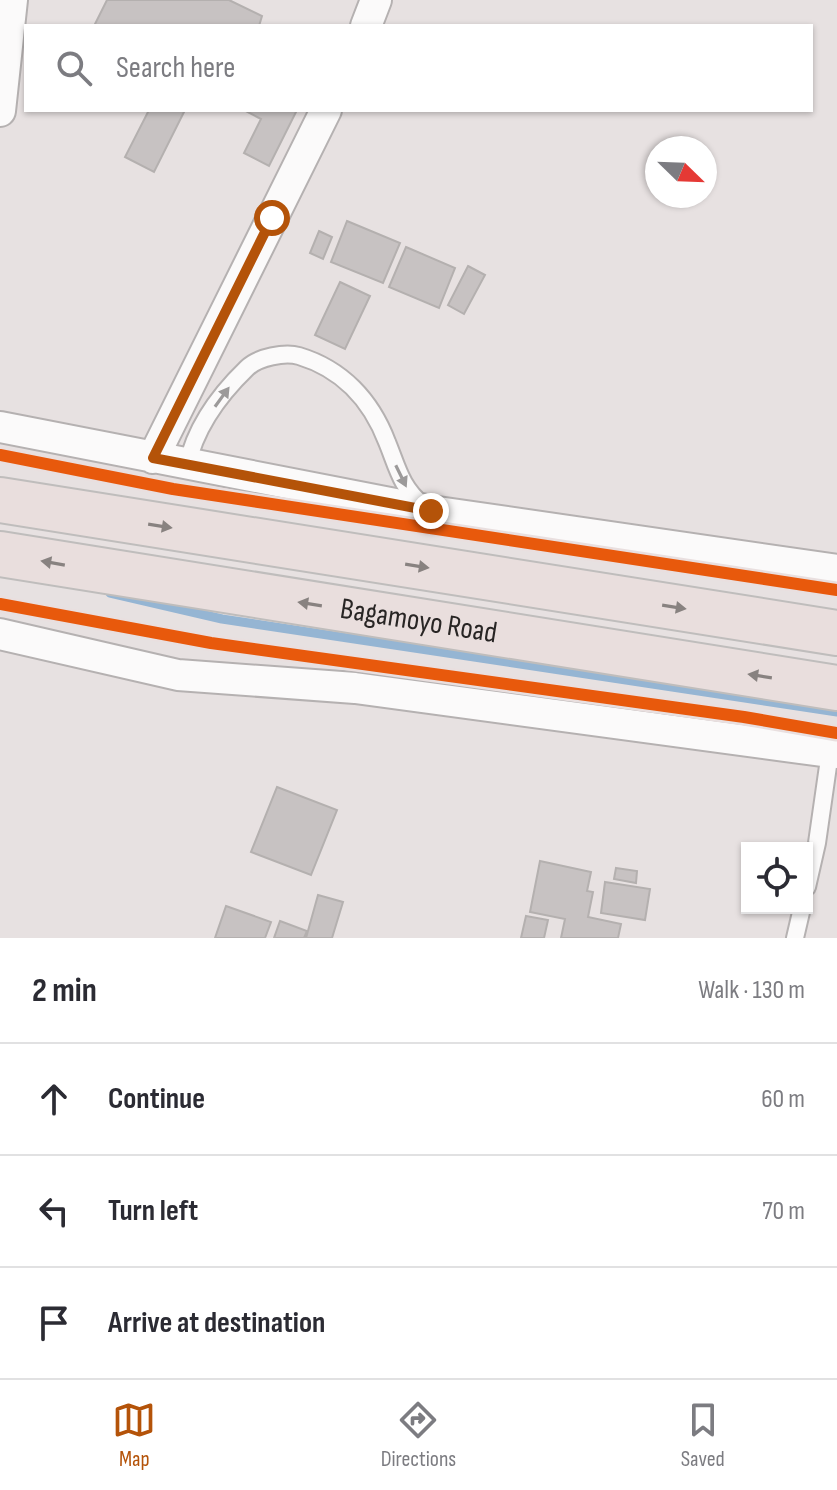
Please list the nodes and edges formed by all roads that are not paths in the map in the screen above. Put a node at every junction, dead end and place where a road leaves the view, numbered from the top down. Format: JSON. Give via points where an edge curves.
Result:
{"nodes":[{"id":1,"x":12,"y":0,"type":"edge"},
{"id":2,"x":376,"y":0,"type":"edge"},
{"id":3,"x":367,"y":24,"type":"edge"},
{"id":4,"x":0,"y":111,"type":"edge"},
{"id":5,"x":325,"y":112,"type":"edge"},
{"id":6,"x":0,"y":427,"type":"edge"},
{"id":7,"x":153,"y":458,"type":"junction"},
{"id":8,"x":187,"y":466,"type":"junction"},
{"id":9,"x":0,"y":500,"type":"edge"},
{"id":10,"x":431,"y":511,"type":"junction"},
{"id":11,"x":0,"y":554,"type":"edge"},
{"id":12,"x":837,"y":570,"type":"edge"},
{"id":13,"x":837,"y":633,"type":"edge"},
{"id":14,"x":0,"y":634,"type":"edge"},
{"id":15,"x":837,"y":688,"type":"edge"},
{"id":16,"x":833,"y":753,"type":"edge"},
{"id":17,"x":813,"y":861,"type":"edge"},
{"id":18,"x":801,"y":914,"type":"edge"},
{"id":19,"x":795,"y":938,"type":"edge"}],
"edges":[{"from":1,"to":4,"type":"street"},
{"from":2,"to":3,"type":"street"},
{"from":5,"to":7,"type":"street"},
{"from":6,"to":7,"type":"street"},
{"from":7,"to":8,"type":"street"},
{"from":8,"to":10,"type":"street"},
{"from":8,"to":10,"type":"lane","one_way":true,"via":[[195,439],[231,383],[252,363],[288,353],[340,373],[386,439],[411,495]]},
{"from":9,"to":13,"type":"highway","name":"Bagamoyo Road","one_way":true},
{"from":10,"to":12,"type":"street"},
{"from":15,"to":11,"type":"highway","name":"Bagamoyo Road","one_way":true},
{"from":14,"to":16,"type":"street","via":[[178,675],[355,688]]},
{"from":16,"to":17,"type":"lane"},
{"from":18,"to":19,"type":"lane"}]}
